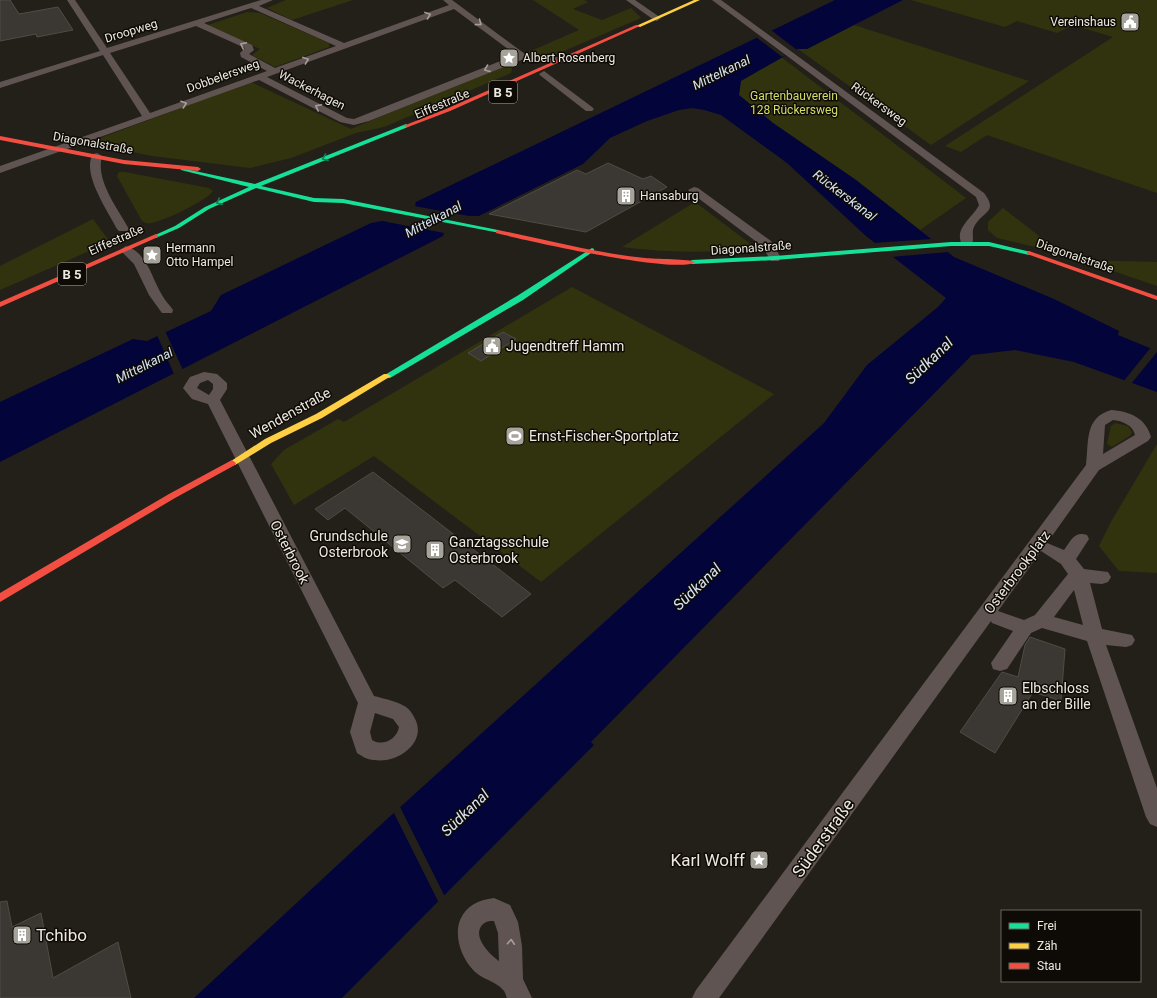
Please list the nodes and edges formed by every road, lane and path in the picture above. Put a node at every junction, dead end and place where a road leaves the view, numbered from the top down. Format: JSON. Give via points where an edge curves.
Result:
{"nodes":[{"id":1,"x":71,"y":0,"type":"edge"},
{"id":2,"x":269,"y":0,"type":"edge"},
{"id":3,"x":630,"y":0,"type":"edge"},
{"id":4,"x":698,"y":0,"type":"edge"},
{"id":5,"x":716,"y":0,"type":"edge"},
{"id":6,"x":451,"y":3,"type":"edge"},
{"id":7,"x":252,"y":6,"type":"junction"},
{"id":8,"x":656,"y":18,"type":"junction"},
{"id":9,"x":197,"y":23,"type":"junction"},
{"id":10,"x":344,"y":46,"type":"junction"},
{"id":11,"x":104,"y":52,"type":"junction"},
{"id":12,"x":523,"y":56,"type":"junction"},
{"id":13,"x":583,"y":58,"type":"junction"},
{"id":14,"x":558,"y":60,"type":"junction"},
{"id":15,"x":275,"y":71,"type":"junction"},
{"id":16,"x":544,"y":74,"type":"junction"},
{"id":17,"x":524,"y":75,"type":"junction"},
{"id":18,"x":260,"y":77,"type":"junction"},
{"id":19,"x":0,"y":85,"type":"edge"},
{"id":20,"x":589,"y":108,"type":"dead end"},
{"id":21,"x":147,"y":116,"type":"junction"},
{"id":22,"x":354,"y":122,"type":"joint"},
{"id":23,"x":0,"y":138,"type":"edge"},
{"id":24,"x":58,"y":149,"type":"junction"},
{"id":25,"x":97,"y":156,"type":"junction"},
{"id":26,"x":350,"y":158,"type":"dead end"},
{"id":27,"x":183,"y":169,"type":"junction"},
{"id":28,"x":0,"y":170,"type":"edge"},
{"id":29,"x":269,"y":180,"type":"junction"},
{"id":30,"x":289,"y":185,"type":"junction"},
{"id":31,"x":255,"y":186,"type":"junction"},
{"id":32,"x":694,"y":190,"type":"dead end"},
{"id":33,"x":275,"y":191,"type":"junction"},
{"id":34,"x":261,"y":197,"type":"dead end"},
{"id":35,"x":343,"y":201,"type":"junction"},
{"id":36,"x":210,"y":218,"type":"dead end"},
{"id":37,"x":177,"y":227,"type":"junction"},
{"id":38,"x":123,"y":229,"type":"dead end"},
{"id":39,"x":967,"y":243,"type":"junction"},
{"id":40,"x":126,"y":250,"type":"junction"},
{"id":41,"x":592,"y":250,"type":"junction"},
{"id":42,"x":775,"y":258,"type":"junction"},
{"id":43,"x":1157,"y":298,"type":"edge"},
{"id":44,"x":0,"y":305,"type":"edge"},
{"id":45,"x":167,"y":310,"type":"dead end"},
{"id":46,"x":213,"y":400,"type":"dead end"},
{"id":47,"x":242,"y":457,"type":"junction"},
{"id":48,"x":1094,"y":466,"type":"dead end"},
{"id":49,"x":1081,"y":540,"type":"dead end"},
{"id":50,"x":1048,"y":549,"type":"dead end"},
{"id":51,"x":1067,"y":559,"type":"junction"},
{"id":52,"x":1079,"y":575,"type":"junction"},
{"id":53,"x":1102,"y":577,"type":"dead end"},
{"id":54,"x":0,"y":598,"type":"edge"},
{"id":55,"x":998,"y":618,"type":"dead end"},
{"id":56,"x":1041,"y":620,"type":"junction"},
{"id":57,"x":1025,"y":628,"type":"junction"},
{"id":58,"x":1095,"y":636,"type":"junction"},
{"id":59,"x":1126,"y":640,"type":"dead end"},
{"id":60,"x":1000,"y":663,"type":"dead end"},
{"id":61,"x":940,"y":677,"type":"joint"},
{"id":62,"x":368,"y":703,"type":"dead end"},
{"id":63,"x":1157,"y":817,"type":"edge"},
{"id":64,"x":704,"y":998,"type":"edge"}],
"edges":[{"from":1,"to":11,"type":"street"},
{"from":2,"to":7,"type":"street","name":"Droopweg"},
{"from":3,"to":8,"type":"street"},
{"from":4,"to":8,"type":"street","name":"Eiffestraße","number":"B 5"},
{"from":5,"to":13,"type":"street","name":"Eiffestraße","number":"B 5"},
{"from":5,"to":39,"type":"street","name":"Rückersweg","via":[[980,195],[985,205],[968,227]]},
{"from":10,"to":6,"type":"street","name":"Dobbelersweg","one_way":true},
{"from":6,"to":12,"type":"street","one_way":true},
{"from":7,"to":9,"type":"street","name":"Droopweg"},
{"from":7,"to":10,"type":"street"},
{"from":8,"to":14,"type":"street","name":"Eiffestraße","number":"B 5"},
{"from":9,"to":11,"type":"street","name":"Droopweg"},
{"from":15,"to":9,"type":"street","name":"Wackerhagen","one_way":true,"via":[[244,55],[250,50],[249,47]]},
{"from":15,"to":10,"type":"street","name":"Dobbelersweg","one_way":true},
{"from":11,"to":19,"type":"street","name":"Droopweg"},
{"from":11,"to":21,"type":"street"},
{"from":12,"to":14,"type":"street"},
{"from":12,"to":17,"type":"street"},
{"from":12,"to":22,"type":"street","name":"Eiffestraße","one_way":true},
{"from":13,"to":14,"type":"street"},
{"from":13,"to":16,"type":"street","name":"Eiffestraße","number":"B 5"},
{"from":14,"to":17,"type":"street","name":"Eiffestraße","number":"B 5"},
{"from":15,"to":18,"type":"street","name":"Dobbelersweg"},
{"from":16,"to":20,"type":"street"},
{"from":16,"to":26,"type":"street","name":"Eiffestraße","number":"B 5"},
{"from":17,"to":29,"type":"street","name":"Eiffestraße","number":"B 5","one_way":true,"via":[[441,112]]},
{"from":21,"to":18,"type":"street","name":"Dobbelersweg","one_way":true},
{"from":22,"to":18,"type":"street","name":"Wackerhagen","one_way":true,"via":[[344,120]]},
{"from":21,"to":24,"type":"street","name":"Dobbelersweg"},
{"from":23,"to":24,"type":"street","name":"Diagonalstraße"},
{"from":24,"to":25,"type":"street","name":"Diagonalstraße"},
{"from":24,"to":28,"type":"street","name":"Dobbelersweg"},
{"from":25,"to":27,"type":"street","name":"Diagonalstraße"},
{"from":25,"to":38,"type":"street","via":[[94,162],[96,173]]},
{"from":27,"to":29,"type":"street","name":"Diagonalstraße","via":[[223,170]]},
{"from":27,"to":31,"type":"street","name":"Diagonalstraße"},
{"from":29,"to":30,"type":"street","name":"Diagonalstraße"},
{"from":29,"to":31,"type":"street","name":"Eiffestraße","number":"B 5"},
{"from":30,"to":33,"type":"street"},
{"from":30,"to":35,"type":"street","name":"Diagonalstraße"},
{"from":31,"to":33,"type":"street","name":"Diagonalstraße"},
{"from":31,"to":37,"type":"street","name":"Eiffestraße","number":"B 5","one_way":true,"via":[[207,208]]},
{"from":32,"to":42,"type":"street","via":[[767,244]]},
{"from":33,"to":34,"type":"street"},
{"from":33,"to":35,"type":"street","name":"Diagonalstraße","via":[[314,200]]},
{"from":35,"to":41,"type":"street","name":"Diagonalstraße"},
{"from":36,"to":37,"type":"street","name":"Eiffestraße","number":"B 5"},
{"from":37,"to":40,"type":"street","name":"Eiffestraße","number":"B 5"},
{"from":39,"to":42,"type":"street","name":"Diagonalstraße"},
{"from":39,"to":43,"type":"street","name":"Diagonalstraße","via":[[1024,251]]},
{"from":40,"to":44,"type":"street","name":"Eiffestraße","number":"B 5"},
{"from":40,"to":45,"type":"street","via":[[138,259],[158,302]]},
{"from":41,"to":42,"type":"street","name":"Diagonalstraße","via":[[641,260],[675,263]]},
{"from":41,"to":47,"type":"street","name":"Wendenstraße","via":[[520,298],[318,416]]},
{"from":46,"to":47,"type":"street","name":"Osterbrook"},
{"from":47,"to":54,"type":"street","name":"Wendenstraße"},
{"from":47,"to":62,"type":"street","name":"Osterbrook"},
{"from":48,"to":61,"type":"street","name":"Osterbrookplatz"},
{"from":49,"to":51,"type":"street"},
{"from":50,"to":51,"type":"street"},
{"from":51,"to":52,"type":"street"},
{"from":52,"to":53,"type":"street"},
{"from":52,"to":56,"type":"street","via":[[1072,580]]},
{"from":52,"to":58,"type":"street"},
{"from":55,"to":57,"type":"street"},
{"from":56,"to":57,"type":"street"},
{"from":56,"to":58,"type":"street"},
{"from":57,"to":60,"type":"street"},
{"from":58,"to":59,"type":"street"},
{"from":58,"to":63,"type":"street"},
{"from":61,"to":64,"type":"street","name":"Süderstraße"}]}
